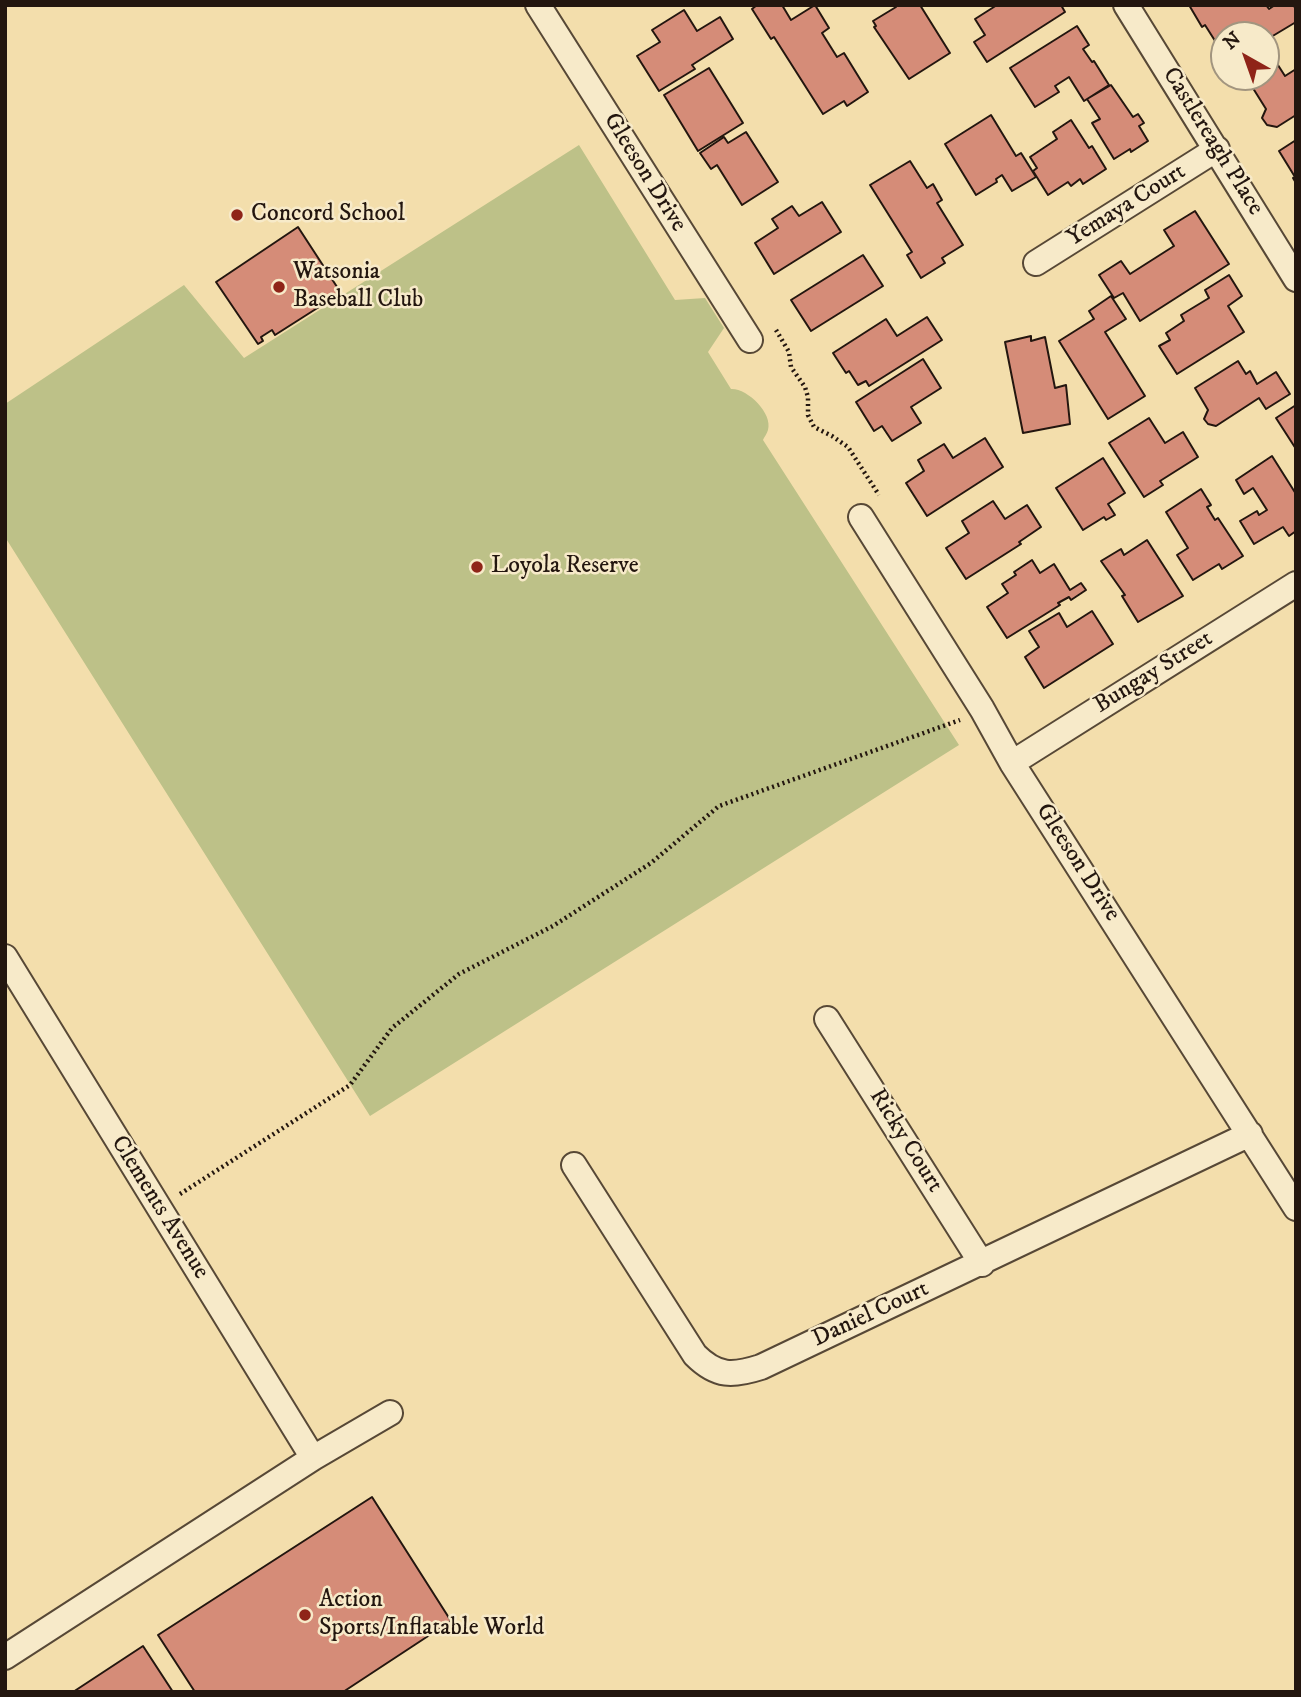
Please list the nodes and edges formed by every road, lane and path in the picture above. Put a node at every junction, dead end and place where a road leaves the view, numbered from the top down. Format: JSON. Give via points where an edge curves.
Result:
{"nodes":[{"id":1,"x":538,"y":5,"type":"edge"},
{"id":2,"x":1126,"y":5,"type":"edge"},
{"id":3,"x":1217,"y":149,"type":"junction"},
{"id":4,"x":1036,"y":263,"type":"dead end"},
{"id":5,"x":1296,"y":279,"type":"edge"},
{"id":6,"x":750,"y":340,"type":"joint"},
{"id":7,"x":883,"y":503,"type":"dead end"},
{"id":8,"x":861,"y":517,"type":"dead end"},
{"id":9,"x":1296,"y":584,"type":"edge"},
{"id":10,"x":982,"y":709,"type":"junction"},
{"id":11,"x":1012,"y":762,"type":"junction"},
{"id":12,"x":5,"y":957,"type":"edge"},
{"id":13,"x":828,"y":1019,"type":"dead end"},
{"id":14,"x":1250,"y":1134,"type":"junction"},
{"id":15,"x":574,"y":1165,"type":"dead end"},
{"id":16,"x":159,"y":1207,"type":"junction"},
{"id":17,"x":1296,"y":1208,"type":"edge"},
{"id":18,"x":982,"y":1264,"type":"junction"},
{"id":19,"x":390,"y":1413,"type":"dead end"},
{"id":20,"x":313,"y":1458,"type":"junction"},
{"id":21,"x":5,"y":1657,"type":"edge"}],
"edges":[{"from":1,"to":6,"type":"street","name":"Gleeson Drive"},
{"from":2,"to":3,"type":"street","name":"Castlereagh Place"},
{"from":3,"to":4,"type":"street","name":"Yemaya Court"},
{"from":3,"to":5,"type":"street","name":"Castlereagh Place"},
{"from":6,"to":7,"type":"path","via":[[773,326],[805,387],[814,427],[848,447]]},
{"from":8,"to":10,"type":"street","name":"Gleeson Drive"},
{"from":9,"to":11,"type":"street","name":"Bungay Street"},
{"from":10,"to":11,"type":"street","name":"Gleeson Drive"},
{"from":10,"to":16,"type":"path","via":[[719,806],[640,870],[553,926],[458,974],[392,1028],[350,1085]]},
{"from":11,"to":14,"type":"street","name":"Gleeson Drive"},
{"from":12,"to":16,"type":"street","name":"Clements Avenue"},
{"from":13,"to":18,"type":"street","name":"Ricky Court"},
{"from":14,"to":17,"type":"street","name":"Gleeson Drive"},
{"from":14,"to":18,"type":"street","name":"Daniel Court"},
{"from":15,"to":18,"type":"street","name":"Daniel Court","via":[[695,1355],[722,1373],[761,1367]]},
{"from":16,"to":20,"type":"street","name":"Clements Avenue"},
{"from":19,"to":20,"type":"street"},
{"from":20,"to":21,"type":"street"}]}
